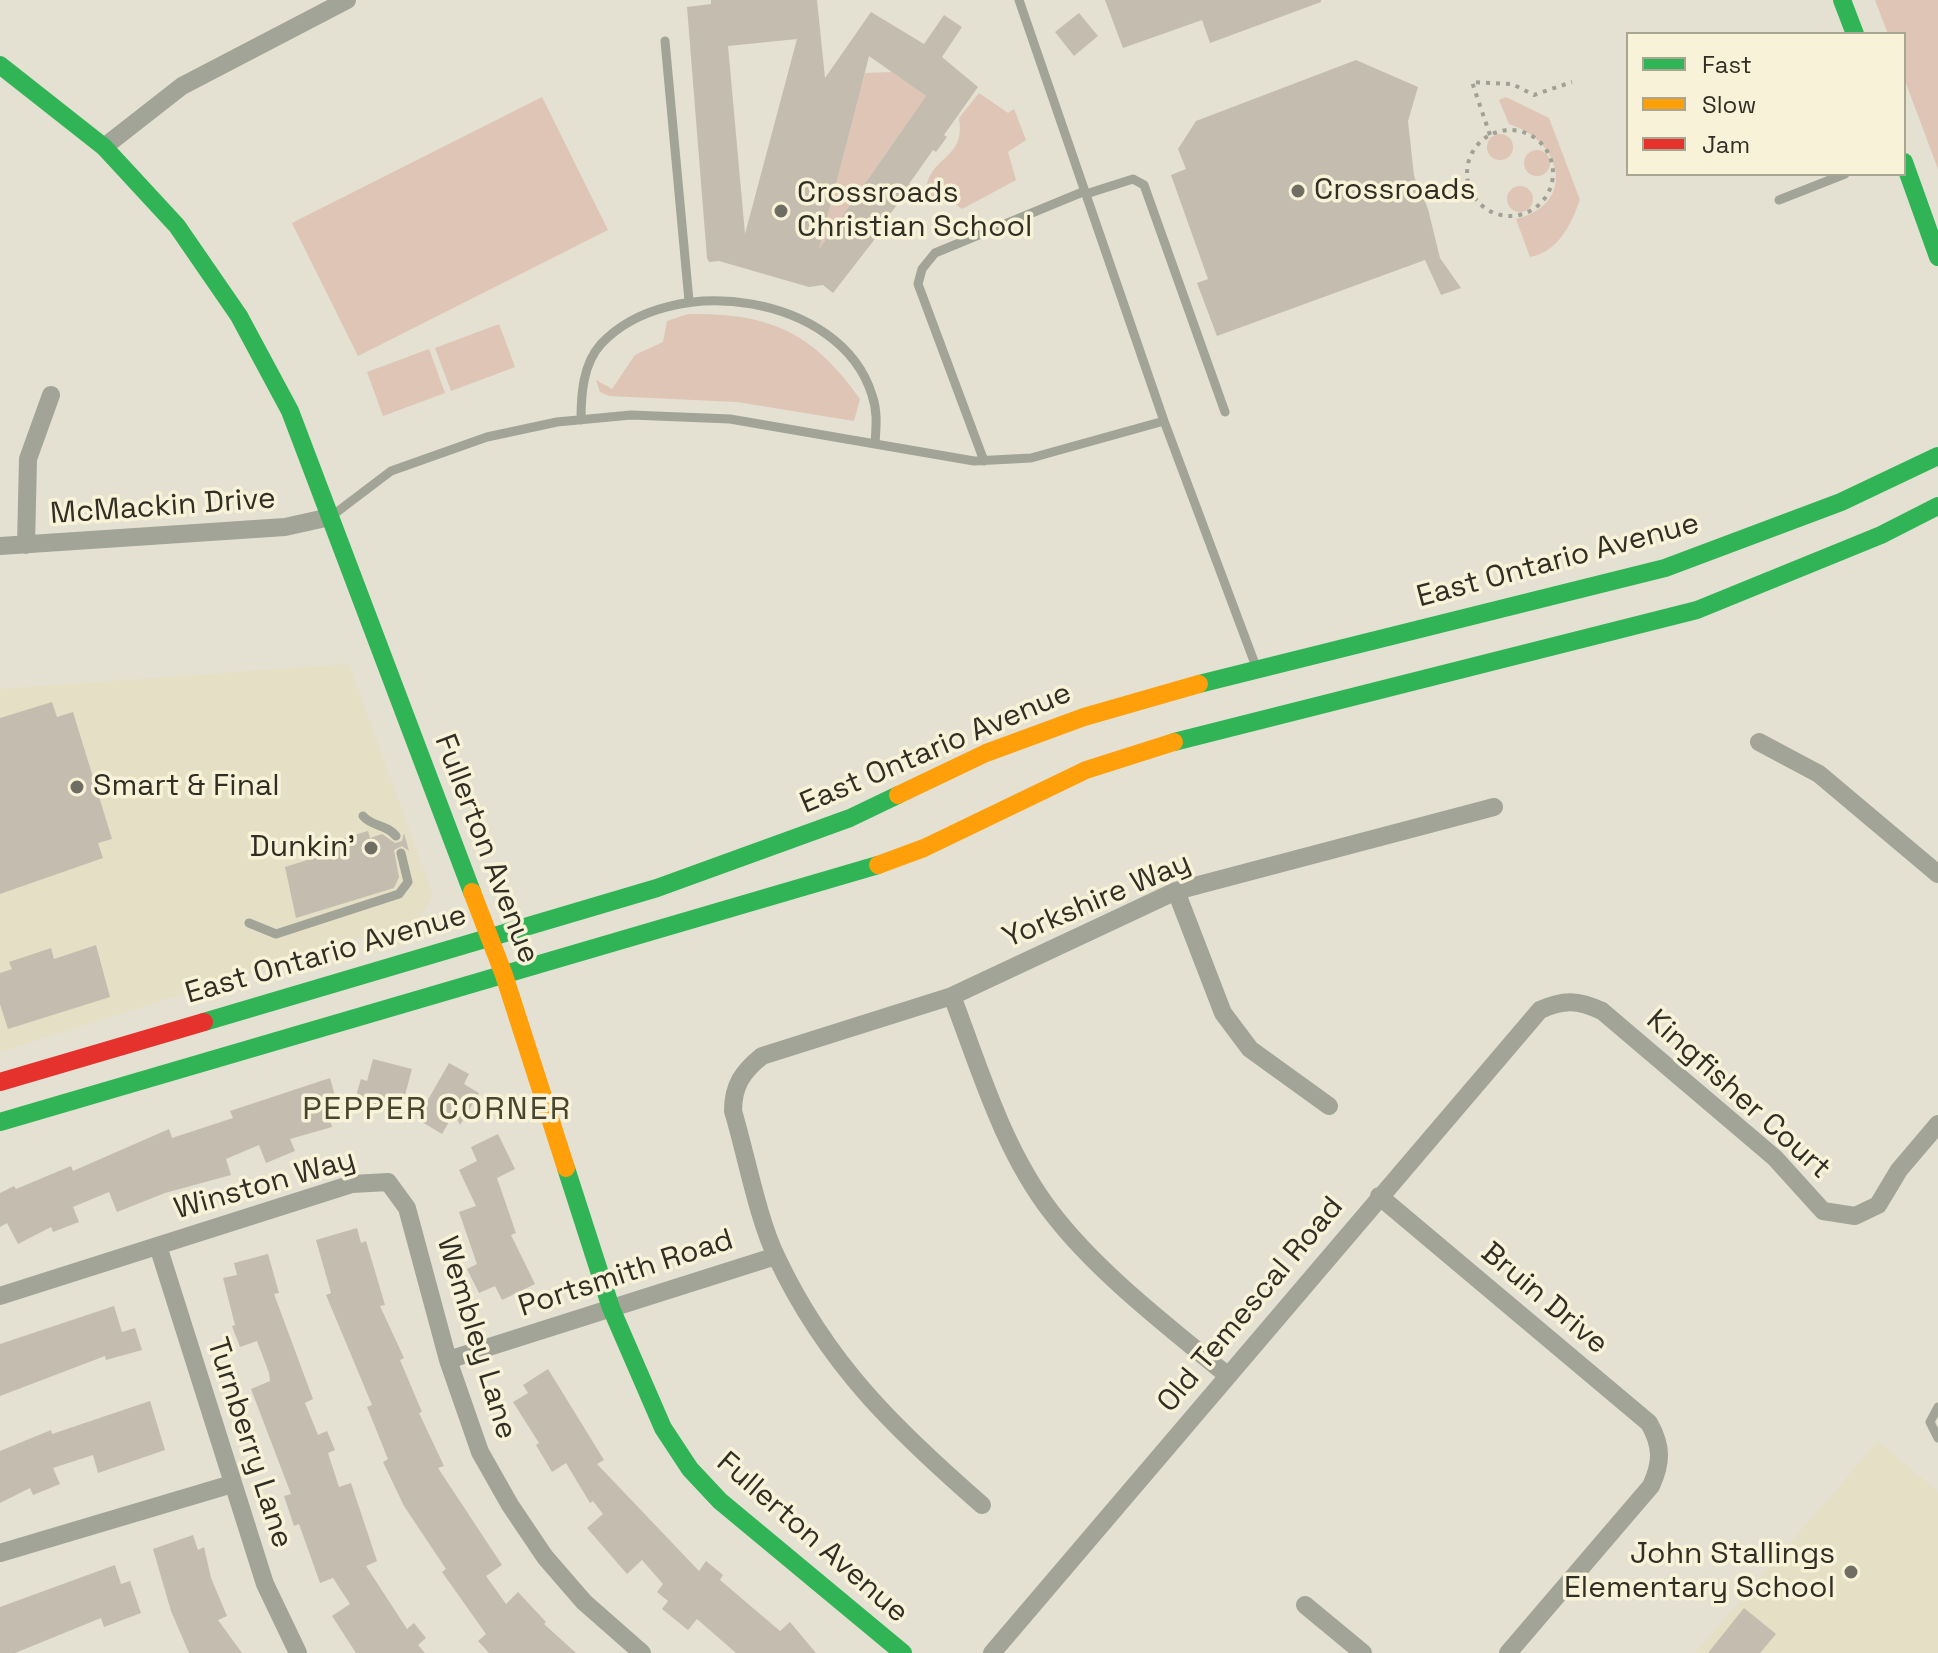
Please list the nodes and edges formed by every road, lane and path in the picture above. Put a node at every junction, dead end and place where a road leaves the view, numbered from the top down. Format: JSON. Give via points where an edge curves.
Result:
{"nodes":[{"id":1,"x":347,"y":0,"type":"edge"},
{"id":2,"x":1019,"y":0,"type":"edge"},
{"id":3,"x":1842,"y":0,"type":"edge"},
{"id":4,"x":1854,"y":32,"type":"edge"},
{"id":5,"x":665,"y":41,"type":"dead end"},
{"id":6,"x":0,"y":65,"type":"edge"},
{"id":7,"x":1572,"y":82,"type":"dead end"},
{"id":8,"x":1490,"y":135,"type":"junction"},
{"id":9,"x":104,"y":147,"type":"junction"},
{"id":10,"x":1906,"y":168,"type":"edge"},
{"id":11,"x":1840,"y":176,"type":"edge"},
{"id":12,"x":1085,"y":193,"type":"junction"},
{"id":13,"x":1779,"y":200,"type":"dead end"},
{"id":14,"x":1938,"y":257,"type":"edge"},
{"id":15,"x":689,"y":301,"type":"junction"},
{"id":16,"x":51,"y":395,"type":"dead end"},
{"id":17,"x":1225,"y":412,"type":"dead end"},
{"id":18,"x":581,"y":420,"type":"junction"},
{"id":19,"x":1164,"y":421,"type":"junction"},
{"id":20,"x":875,"y":444,"type":"junction"},
{"id":21,"x":1938,"y":456,"type":"edge"},
{"id":22,"x":984,"y":461,"type":"junction"},
{"id":23,"x":1938,"y":506,"type":"edge"},
{"id":24,"x":330,"y":517,"type":"junction"},
{"id":25,"x":26,"y":545,"type":"junction"},
{"id":26,"x":0,"y":546,"type":"edge"},
{"id":27,"x":1256,"y":667,"type":"junction"},
{"id":28,"x":1759,"y":742,"type":"dead end"},
{"id":29,"x":1494,"y":807,"type":"dead end"},
{"id":30,"x":363,"y":816,"type":"dead end"},
{"id":31,"x":396,"y":836,"type":"dead end"},
{"id":32,"x":401,"y":853,"type":"dead end"},
{"id":33,"x":1938,"y":874,"type":"edge"},
{"id":34,"x":1176,"y":891,"type":"junction"},
{"id":35,"x":249,"y":923,"type":"dead end"},
{"id":36,"x":489,"y":936,"type":"junction"},
{"id":37,"x":504,"y":975,"type":"junction"},
{"id":38,"x":952,"y":996,"type":"junction"},
{"id":39,"x":1559,"y":1001,"type":"joint"},
{"id":40,"x":0,"y":1082,"type":"edge"},
{"id":41,"x":1329,"y":1106,"type":"dead end"},
{"id":42,"x":0,"y":1122,"type":"edge"},
{"id":43,"x":1938,"y":1124,"type":"edge"},
{"id":44,"x":388,"y":1182,"type":"joint"},
{"id":45,"x":1379,"y":1196,"type":"junction"},
{"id":46,"x":158,"y":1246,"type":"junction"},
{"id":47,"x":776,"y":1256,"type":"junction"},
{"id":48,"x":0,"y":1296,"type":"edge"},
{"id":49,"x":611,"y":1308,"type":"junction"},
{"id":50,"x":448,"y":1360,"type":"junction"},
{"id":51,"x":1227,"y":1375,"type":"junction"},
{"id":52,"x":1938,"y":1407,"type":"edge"},
{"id":53,"x":1938,"y":1438,"type":"edge"},
{"id":54,"x":232,"y":1484,"type":"junction"},
{"id":55,"x":982,"y":1505,"type":"dead end"},
{"id":56,"x":0,"y":1553,"type":"edge"},
{"id":57,"x":1305,"y":1605,"type":"dead end"},
{"id":58,"x":298,"y":1653,"type":"edge"},
{"id":59,"x":642,"y":1653,"type":"edge"},
{"id":60,"x":903,"y":1653,"type":"edge"},
{"id":61,"x":992,"y":1653,"type":"edge"},
{"id":62,"x":1363,"y":1653,"type":"edge"},
{"id":63,"x":1508,"y":1653,"type":"edge"}],
"edges":[{"from":1,"to":9,"type":"street","via":[[182,86]]},
{"from":2,"to":12,"type":"lane"},
{"from":3,"to":4,"type":"main road"},
{"from":5,"to":15,"type":"lane"},
{"from":6,"to":9,"type":"main road","name":"Fullerton Avenue"},
{"from":7,"to":8,"type":"path","via":[[1534,95],[1512,84],[1472,82]]},
{"from":8,"to":8,"type":"path","via":[[1524,132],[1548,151],[1551,187],[1529,211],[1503,215],[1485,208],[1473,195],[1469,161]]},
{"from":9,"to":24,"type":"main road","name":"Fullerton Avenue","via":[[177,226],[239,316],[290,411]]},
{"from":10,"to":14,"type":"main road"},
{"from":11,"to":13,"type":"lane"},
{"from":12,"to":17,"type":"lane","via":[[1133,179],[1144,185]]},
{"from":12,"to":19,"type":"lane"},
{"from":12,"to":22,"type":"lane","via":[[935,253],[922,269],[918,284]]},
{"from":15,"to":18,"type":"lane","via":[[653,311],[600,345],[581,395]]},
{"from":15,"to":20,"type":"lane","via":[[718,299],[782,311],[846,351],[872,394]]},
{"from":16,"to":25,"type":"street","via":[[28,459]]},
{"from":18,"to":20,"type":"lane","via":[[669,414]]},
{"from":18,"to":24,"type":"lane","via":[[487,437],[391,471]]},
{"from":19,"to":22,"type":"lane","via":[[1031,458]]},
{"from":19,"to":27,"type":"lane"},
{"from":20,"to":22,"type":"lane"},
{"from":21,"to":27,"type":"main road","name":"East Ontario Avenue","via":[[1841,502],[1665,568]]},
{"from":23,"to":37,"type":"main road","via":[[1881,535],[1697,610],[1208,731],[1086,770],[924,848],[849,875]]},
{"from":24,"to":25,"type":"street","name":"McMackin Drive","via":[[285,527]]},
{"from":24,"to":36,"type":"main road","name":"Fullerton Avenue"},
{"from":25,"to":26,"type":"street","name":"McMackin Drive"},
{"from":27,"to":36,"type":"main road","name":"East Ontario Avenue","via":[[1084,717],[986,753],[850,818],[657,888]]},
{"from":28,"to":33,"type":"street","via":[[1819,774]]},
{"from":29,"to":34,"type":"street","name":"Yorkshire Way"},
{"from":30,"to":31,"type":"lane"},
{"from":32,"to":35,"type":"lane","via":[[408,882],[399,894],[276,934]]},
{"from":34,"to":38,"type":"street","name":"Yorkshire Way"},
{"from":34,"to":41,"type":"street","via":[[1223,1013],[1250,1049]]},
{"from":36,"to":37,"type":"main road","name":"Fullerton Avenue"},
{"from":36,"to":40,"type":"main road","name":"East Ontario Avenue"},
{"from":37,"to":42,"type":"main road"},
{"from":37,"to":49,"type":"main road","name":"Fullerton Avenue"},
{"from":38,"to":47,"type":"street","name":"Yorkshire Way","via":[[762,1056],[738,1082],[733,1111]]},
{"from":38,"to":51,"type":"street","via":[[1004,1132],[1052,1213],[1108,1271]]},
{"from":39,"to":43,"type":"street","name":"Kingfisher Court","via":[[1581,1001],[1602,1011],[1775,1158],[1823,1211],[1855,1216],[1878,1205]]},
{"from":39,"to":45,"type":"street","name":"Old Temescal Road","via":[[1540,1010],[1525,1026]]},
{"from":44,"to":46,"type":"street","name":"Winston Way","via":[[352,1184]]},
{"from":44,"to":50,"type":"street","name":"Wembley Lane","via":[[407,1208]]},
{"from":45,"to":51,"type":"street","name":"Old Temescal Road"},
{"from":45,"to":63,"type":"street","name":"Bruin Drive","via":[[1649,1423],[1661,1452],[1651,1486]]},
{"from":46,"to":48,"type":"street","name":"Winston Way"},
{"from":46,"to":54,"type":"street","name":"Turnberry Lane"},
{"from":47,"to":49,"type":"street","name":"Portsmith Road"},
{"from":47,"to":55,"type":"street","via":[[852,1382]]},
{"from":49,"to":50,"type":"street","name":"Portsmith Road"},
{"from":49,"to":60,"type":"main road","name":"Fullerton Avenue","via":[[660,1421],[690,1469],[720,1501]]},
{"from":50,"to":59,"type":"street","name":"Wembley Lane","via":[[480,1452],[510,1505],[584,1602]]},
{"from":51,"to":61,"type":"street","name":"Old Temescal Road"},
{"from":52,"to":53,"type":"lane","via":[[1930,1422]]},
{"from":54,"to":56,"type":"street"},
{"from":54,"to":58,"type":"street","name":"Turnberry Lane","via":[[265,1584]]},
{"from":57,"to":62,"type":"street"}]}
